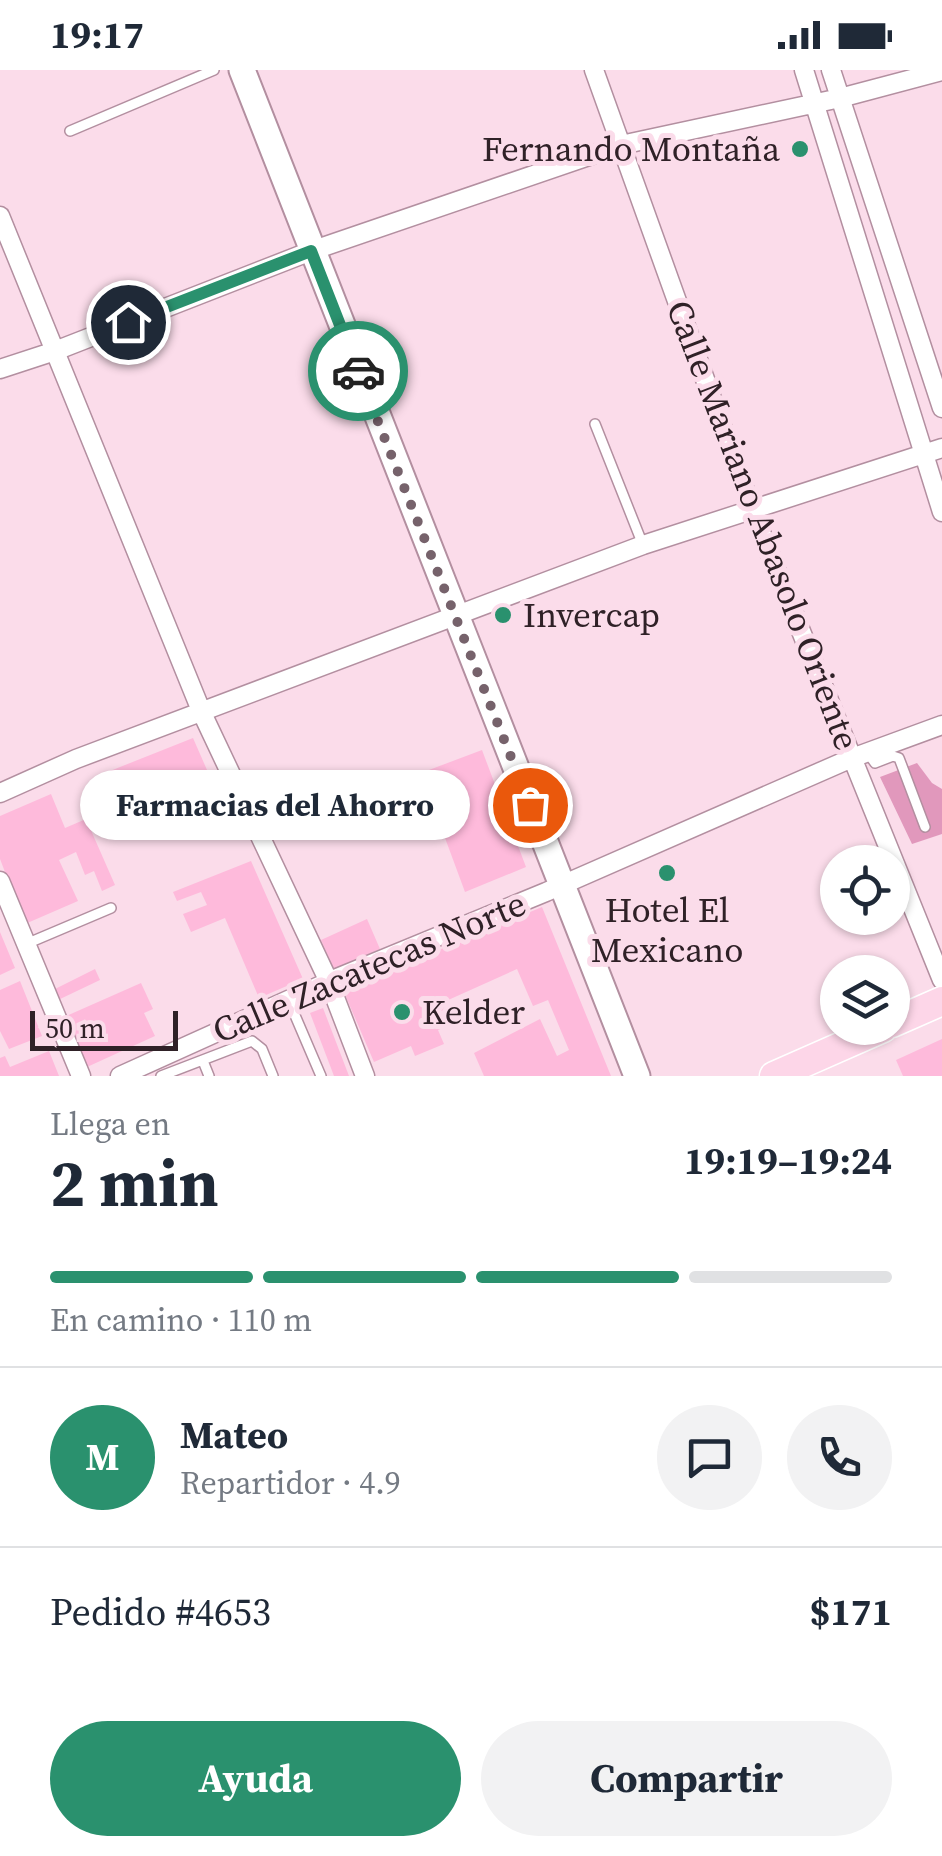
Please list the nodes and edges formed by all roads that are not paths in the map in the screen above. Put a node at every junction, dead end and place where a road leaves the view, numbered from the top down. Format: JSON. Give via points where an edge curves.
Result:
{"nodes":[{"id":1,"x":214,"y":70,"type":"edge"},
{"id":2,"x":242,"y":70,"type":"edge"},
{"id":3,"x":594,"y":70,"type":"edge"},
{"id":4,"x":804,"y":70,"type":"edge"},
{"id":5,"x":831,"y":70,"type":"edge"},
{"id":6,"x":942,"y":71,"type":"edge"},
{"id":7,"x":840,"y":98,"type":"junction"},
{"id":8,"x":814,"y":102,"type":"junction"},
{"id":9,"x":70,"y":131,"type":"dead end"},
{"id":10,"x":621,"y":145,"type":"junction"},
{"id":11,"x":0,"y":216,"type":"edge"},
{"id":12,"x":311,"y":251,"type":"junction"},
{"id":13,"x":56,"y":351,"type":"junction"},
{"id":14,"x":0,"y":369,"type":"edge"},
{"id":15,"x":942,"y":408,"type":"edge"},
{"id":16,"x":594,"y":424,"type":"dead end"},
{"id":17,"x":933,"y":451,"type":"edge"},
{"id":18,"x":752,"y":510,"type":"junction"},
{"id":19,"x":942,"y":512,"type":"edge"},
{"id":20,"x":643,"y":545,"type":"junction"},
{"id":21,"x":454,"y":616,"type":"junction"},
{"id":22,"x":202,"y":713,"type":"junction"},
{"id":23,"x":942,"y":725,"type":"edge"},
{"id":24,"x":860,"y":755,"type":"junction"},
{"id":25,"x":0,"y":793,"type":"edge"},
{"id":26,"x":926,"y":827,"type":"dead end"},
{"id":27,"x":0,"y":881,"type":"edge"},
{"id":28,"x":562,"y":884,"type":"junction"},
{"id":29,"x":112,"y":908,"type":"dead end"},
{"id":30,"x":26,"y":944,"type":"junction"},
{"id":31,"x":942,"y":978,"type":"edge"},
{"id":32,"x":328,"y":982,"type":"junction"},
{"id":33,"x":288,"y":999,"type":"junction"},
{"id":34,"x":942,"y":1001,"type":"edge"},
{"id":35,"x":910,"y":1015,"type":"edge"},
{"id":36,"x":844,"y":1045,"type":"edge"},
{"id":37,"x":203,"y":1060,"type":"junction"},
{"id":38,"x":81,"y":1076,"type":"edge"},
{"id":39,"x":120,"y":1076,"type":"edge"},
{"id":40,"x":162,"y":1076,"type":"edge"},
{"id":41,"x":210,"y":1076,"type":"edge"},
{"id":42,"x":273,"y":1076,"type":"edge"},
{"id":43,"x":320,"y":1076,"type":"edge"},
{"id":44,"x":365,"y":1076,"type":"edge"},
{"id":45,"x":637,"y":1076,"type":"edge"},
{"id":46,"x":774,"y":1076,"type":"edge"}],
"edges":[{"from":1,"to":9,"type":"lane"},
{"from":2,"to":12,"type":"main road"},
{"from":3,"to":10,"type":"street","name":"Calle Mariano Abasolo Oriente"},
{"from":4,"to":8,"type":"street"},
{"from":5,"to":7,"type":"street"},
{"from":6,"to":7,"type":"street"},
{"from":7,"to":8,"type":"street"},
{"from":7,"to":15,"type":"street"},
{"from":8,"to":10,"type":"street"},
{"from":8,"to":17,"type":"street"},
{"from":10,"to":12,"type":"street"},
{"from":10,"to":18,"type":"street","name":"Calle Mariano Abasolo Oriente"},
{"from":11,"to":13,"type":"street"},
{"from":12,"to":13,"type":"street"},
{"from":12,"to":21,"type":"main road"},
{"from":13,"to":14,"type":"street"},
{"from":13,"to":22,"type":"street"},
{"from":16,"to":20,"type":"lane"},
{"from":17,"to":18,"type":"street"},
{"from":17,"to":19,"type":"street"},
{"from":18,"to":20,"type":"street"},
{"from":18,"to":24,"type":"street","name":"Calle Mariano Abasolo Oriente"},
{"from":20,"to":21,"type":"street"},
{"from":21,"to":22,"type":"street"},
{"from":21,"to":28,"type":"main road"},
{"from":22,"to":25,"type":"street"},
{"from":22,"to":32,"type":"street"},
{"from":23,"to":24,"type":"street","name":"Calle Zacatecas Norte"},
{"from":24,"to":26,"type":"lane","via":[[874,763],[900,758]]},
{"from":24,"to":28,"type":"street","name":"Calle Zacatecas Norte"},
{"from":24,"to":31,"type":"street","name":"Calle Mariano Abasolo Oriente"},
{"from":27,"to":30,"type":"street"},
{"from":28,"to":32,"type":"street","name":"Calle Zacatecas Norte"},
{"from":28,"to":45,"type":"main road"},
{"from":29,"to":30,"type":"lane"},
{"from":30,"to":38,"type":"street"},
{"from":32,"to":33,"type":"street","name":"Calle Zacatecas Norte"},
{"from":32,"to":44,"type":"street"},
{"from":33,"to":39,"type":"street","name":"Calle Zacatecas Norte"},
{"from":33,"to":43,"type":"lane"},
{"from":34,"to":35,"type":"main road"},
{"from":36,"to":46,"type":"main road"},
{"from":37,"to":40,"type":"lane"},
{"from":37,"to":41,"type":"lane"},
{"from":37,"to":42,"type":"lane","via":[[252,1041]]}]}
